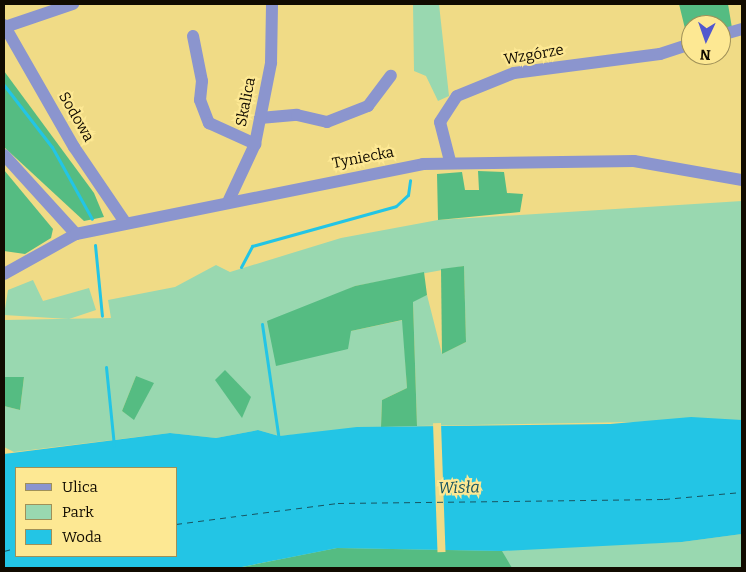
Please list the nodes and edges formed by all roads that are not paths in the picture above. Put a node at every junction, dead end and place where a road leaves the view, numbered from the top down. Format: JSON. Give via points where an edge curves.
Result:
{"nodes":[{"id":1,"x":73,"y":4,"type":"edge"},
{"id":2,"x":272,"y":4,"type":"edge"},
{"id":3,"x":4,"y":26,"type":"edge"},
{"id":4,"x":193,"y":36,"type":"dead end"},
{"id":5,"x":681,"y":47,"type":"edge"},
{"id":6,"x":390,"y":76,"type":"dead end"},
{"id":7,"x":260,"y":118,"type":"junction"},
{"id":8,"x":254,"y":144,"type":"junction"},
{"id":9,"x":4,"y":155,"type":"edge"},
{"id":10,"x":450,"y":161,"type":"junction"},
{"id":11,"x":742,"y":180,"type":"edge"},
{"id":12,"x":228,"y":202,"type":"junction"},
{"id":13,"x":125,"y":222,"type":"junction"},
{"id":14,"x":76,"y":234,"type":"junction"},
{"id":15,"x":4,"y":274,"type":"edge"}],
"edges":[{"from":1,"to":3,"type":"street"},
{"from":2,"to":7,"type":"street","name":"Skalica","via":[[271,63]]},
{"from":3,"to":13,"type":"street","name":"Sodowa","via":[[74,147]]},
{"from":4,"to":8,"type":"street","via":[[202,81],[200,100],[209,123]]},
{"from":5,"to":10,"type":"street","name":"Wzgórze","via":[[660,54],[514,73],[457,96],[440,122]]},
{"from":6,"to":7,"type":"street","via":[[368,106],[327,122],[297,114]]},
{"from":7,"to":8,"type":"street","name":"Skalica"},
{"from":8,"to":12,"type":"street","name":"Skalica"},
{"from":9,"to":14,"type":"street"},
{"from":10,"to":11,"type":"street","name":"Tyniecka","via":[[634,161]]},
{"from":10,"to":12,"type":"street","name":"Tyniecka"},
{"from":12,"to":13,"type":"street","name":"Tyniecka"},
{"from":13,"to":14,"type":"street","name":"Tyniecka"},
{"from":14,"to":15,"type":"street","name":"Tyniecka"}]}
